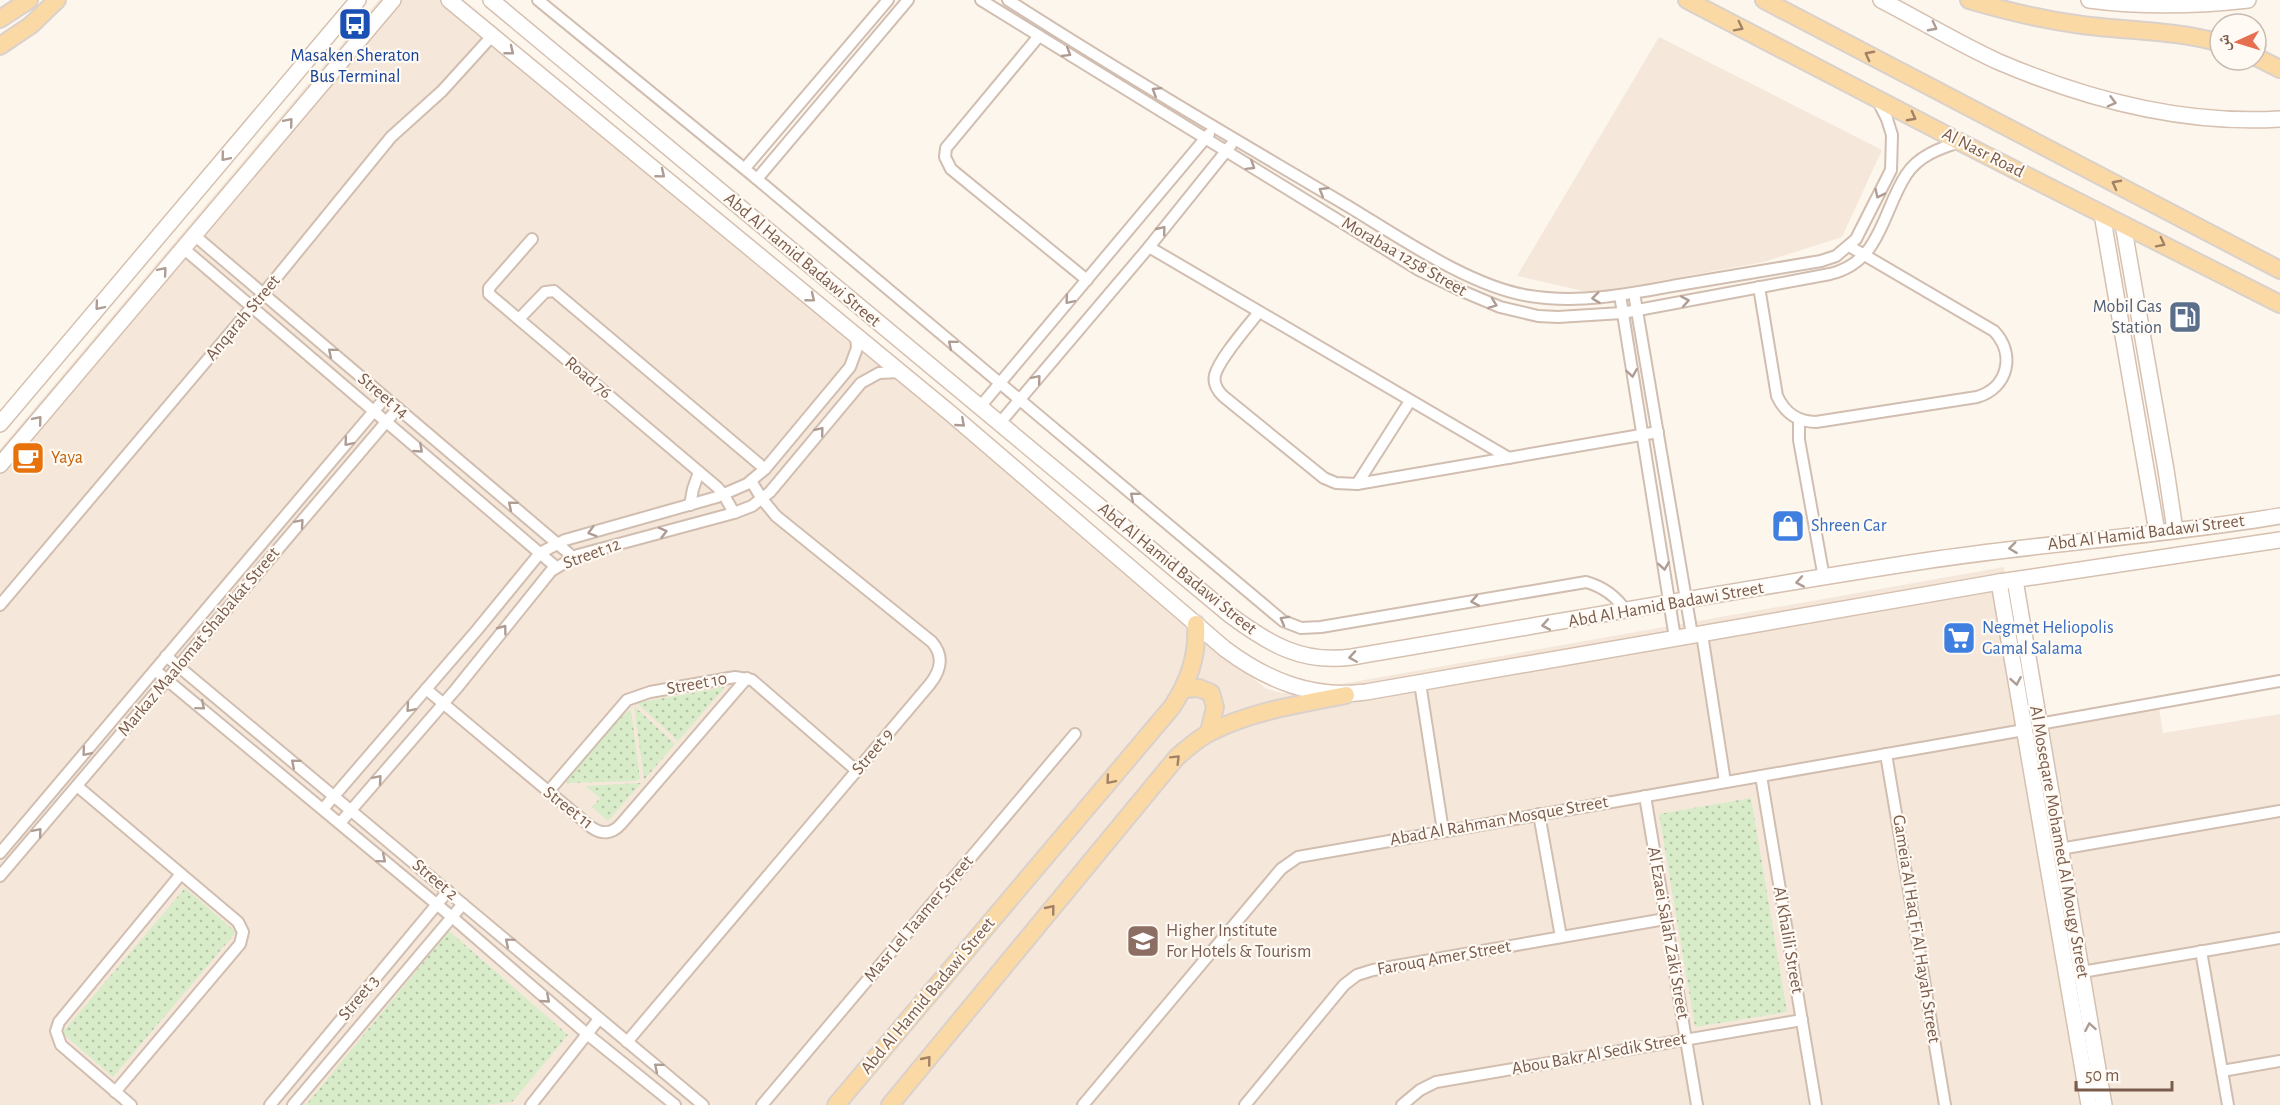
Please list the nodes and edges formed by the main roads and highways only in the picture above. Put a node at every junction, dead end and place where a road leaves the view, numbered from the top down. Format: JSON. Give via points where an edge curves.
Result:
{"nodes":[{"id":1,"x":29,"y":0,"type":"edge"},
{"id":2,"x":57,"y":0,"type":"edge"},
{"id":3,"x":358,"y":0,"type":"edge"},
{"id":4,"x":392,"y":0,"type":"edge"},
{"id":5,"x":449,"y":0,"type":"edge"},
{"id":6,"x":491,"y":0,"type":"edge"},
{"id":7,"x":1687,"y":0,"type":"edge"},
{"id":8,"x":1764,"y":0,"type":"edge"},
{"id":9,"x":1881,"y":0,"type":"edge"},
{"id":10,"x":1969,"y":0,"type":"edge"},
{"id":11,"x":2089,"y":0,"type":"edge"},
{"id":12,"x":2248,"y":0,"type":"edge"},
{"id":13,"x":510,"y":6,"type":"edge"},
{"id":14,"x":0,"y":19,"type":"edge"},
{"id":15,"x":2208,"y":40,"type":"edge"},
{"id":16,"x":0,"y":46,"type":"edge"},
{"id":17,"x":2280,"y":119,"type":"edge"},
{"id":18,"x":2102,"y":214,"type":"junction"},
{"id":19,"x":2123,"y":224,"type":"junction"},
{"id":20,"x":2280,"y":270,"type":"edge"},
{"id":21,"x":2280,"y":304,"type":"edge"},
{"id":22,"x":0,"y":424,"type":"edge"},
{"id":23,"x":0,"y":465,"type":"edge"},
{"id":24,"x":2280,"y":516,"type":"edge"},
{"id":25,"x":2175,"y":530,"type":"junction"},
{"id":26,"x":2157,"y":532,"type":"junction"},
{"id":27,"x":2280,"y":540,"type":"edge"},
{"id":28,"x":2015,"y":580,"type":"junction"},
{"id":29,"x":1999,"y":582,"type":"junction"},
{"id":30,"x":1196,"y":624,"type":"junction"},
{"id":31,"x":1184,"y":689,"type":"junction"},
{"id":32,"x":1346,"y":695,"type":"junction"},
{"id":33,"x":2039,"y":725,"type":"junction"},
{"id":34,"x":2024,"y":730,"type":"junction"},
{"id":35,"x":1209,"y":732,"type":"junction"},
{"id":36,"x":2052,"y":851,"type":"junction"},
{"id":37,"x":2074,"y":973,"type":"junction"},
{"id":38,"x":836,"y":1105,"type":"edge"},
{"id":39,"x":890,"y":1105,"type":"edge"},
{"id":40,"x":2089,"y":1105,"type":"edge"},
{"id":41,"x":2104,"y":1105,"type":"edge"}],
"edges":[{"from":1,"to":14,"type":"main road"},
{"from":2,"to":16,"type":"main road","via":[[31,25]]},
{"from":3,"to":22,"type":"main road","one_way":true},
{"from":23,"to":4,"type":"main road","one_way":true},
{"from":5,"to":30,"type":"main road","name":"Abd Al Hamid Badawi Street","one_way":true,"via":[[856,335]]},
{"from":6,"to":13,"type":"main road","name":"Abd Al Hamid Badawi Street"},
{"from":7,"to":18,"type":"main road","name":"Al Nasr Road","one_way":true},
{"from":20,"to":8,"type":"main road","name":"Al Nasr Road","one_way":true},
{"from":9,"to":17,"type":"main road","one_way":true,"via":[[1997,61],[2093,97],[2187,116]]},
{"from":10,"to":15,"type":"main road","via":[[2081,25],[2170,32]]},
{"from":11,"to":12,"type":"main road","via":[[2156,5]]},
{"from":26,"to":13,"type":"main road","name":"Abd Al Hamid Badawi Street","one_way":true,"via":[[1988,552],[1352,657],[1325,659],[1277,647],[1230,615],[999,424]]},
{"from":18,"to":19,"type":"main road","name":"Al Nasr Road"},
{"from":18,"to":26,"type":"main road"},
{"from":19,"to":21,"type":"main road","name":"Al Nasr Road","one_way":true},
{"from":19,"to":25,"type":"main road"},
{"from":24,"to":25,"type":"main road","name":"Abd Al Hamid Badawi Street"},
{"from":25,"to":26,"type":"main road","name":"Abd Al Hamid Badawi Street"},
{"from":27,"to":28,"type":"main road","name":"Abd Al Hamid Badawi Street"},
{"from":28,"to":29,"type":"main road","name":"Abd Al Hamid Badawi Street"},
{"from":28,"to":33,"type":"main road","name":"Al Moseqare Mohamed Al Mougy Street"},
{"from":29,"to":32,"type":"main road","name":"Abd Al Hamid Badawi Street"},
{"from":29,"to":34,"type":"main road","name":"Al Moseqare Mohamed Al Mougy Street","one_way":true},
{"from":30,"to":31,"type":"main road","name":"Abd Al Hamid Badawi Street","via":[[1194,663]]},
{"from":30,"to":32,"type":"main road","name":"Abd Al Hamid Badawi Street","via":[[1242,661],[1275,680],[1308,691]]},
{"from":31,"to":35,"type":"main road","via":[[1204,688],[1211,693],[1215,707]]},
{"from":31,"to":38,"type":"main road","name":"Abd Al Hamid Badawi Street","one_way":true},
{"from":32,"to":35,"type":"main road","name":"Abd Al Hamid Badawi Street","via":[[1263,713]]},
{"from":33,"to":34,"type":"main road","via":[[2028,718]]},
{"from":33,"to":36,"type":"main road","name":"Al Moseqare Mohamed Al Mougy Street"},
{"from":34,"to":36,"type":"main road","name":"Al Moseqare Mohamed Al Mougy Street"},
{"from":39,"to":35,"type":"main road","name":"Abd Al Hamid Badawi Street","one_way":true,"via":[[1163,773]]},
{"from":36,"to":37,"type":"main road","name":"Al Moseqare Mohamed Al Mougy Street"},
{"from":37,"to":40,"type":"main road","name":"Al Moseqare Mohamed Al Mougy Street"},
{"from":41,"to":37,"type":"main road","name":"Al Moseqare Mohamed Al Mougy Street","one_way":true}]}
